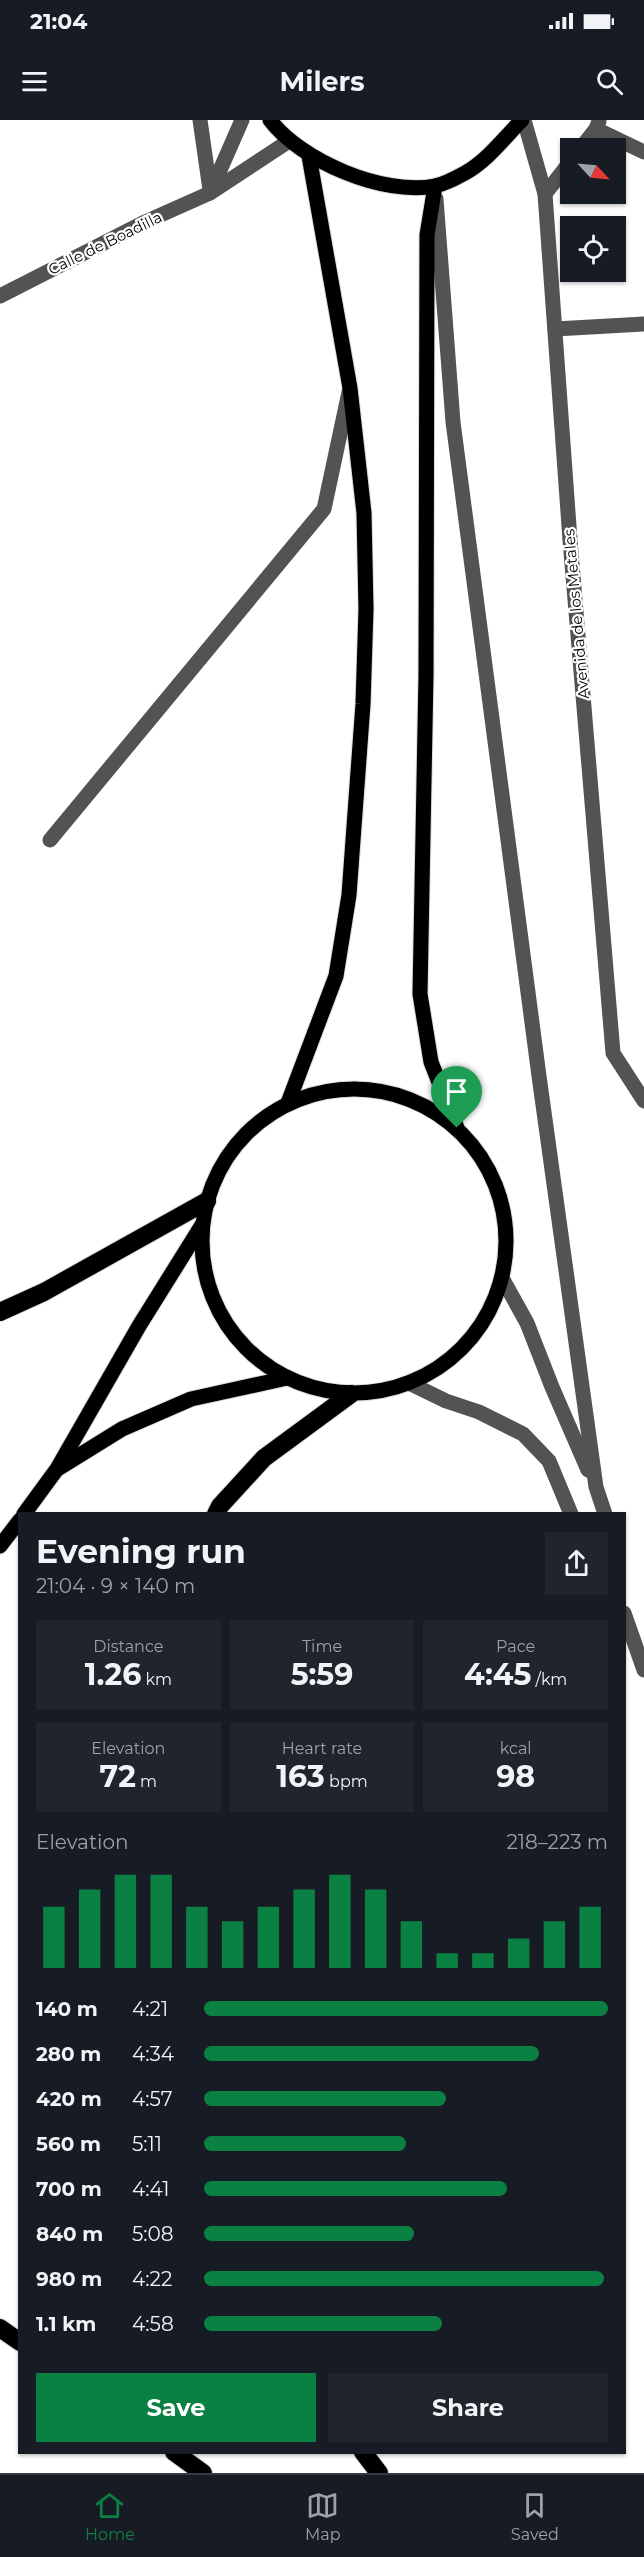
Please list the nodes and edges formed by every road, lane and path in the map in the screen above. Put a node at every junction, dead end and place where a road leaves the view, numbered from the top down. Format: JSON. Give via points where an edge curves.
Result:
{"nodes":[{"id":1,"x":200,"y":120,"type":"edge"},
{"id":2,"x":242,"y":120,"type":"edge"},
{"id":3,"x":270,"y":120,"type":"edge"},
{"id":4,"x":523,"y":120,"type":"edge"},
{"id":5,"x":598,"y":124,"type":"edge"},
{"id":6,"x":588,"y":138,"type":"edge"},
{"id":7,"x":289,"y":141,"type":"junction"},
{"id":8,"x":644,"y":152,"type":"edge"},
{"id":9,"x":309,"y":156,"type":"junction"},
{"id":10,"x":560,"y":175,"type":"edge"},
{"id":11,"x":435,"y":186,"type":"junction"},
{"id":12,"x":210,"y":193,"type":"junction"},
{"id":13,"x":545,"y":194,"type":"junction"},
{"id":14,"x":0,"y":296,"type":"edge"},
{"id":15,"x":644,"y":324,"type":"edge"},
{"id":16,"x":555,"y":329,"type":"junction"},
{"id":17,"x":350,"y":388,"type":"junction"},
{"id":18,"x":50,"y":840,"type":"dead end"},
{"id":19,"x":644,"y":1101,"type":"edge"},
{"id":20,"x":288,"y":1103,"type":"junction"},
{"id":21,"x":457,"y":1128,"type":"junction"},
{"id":22,"x":207,"y":1201,"type":"junction"},
{"id":23,"x":203,"y":1224,"type":"junction"},
{"id":24,"x":502,"y":1278,"type":"junction"},
{"id":25,"x":0,"y":1312,"type":"edge"},
{"id":26,"x":287,"y":1378,"type":"junction"},
{"id":27,"x":409,"y":1383,"type":"junction"},
{"id":28,"x":351,"y":1394,"type":"junction"},
{"id":29,"x":57,"y":1469,"type":"junction"},
{"id":30,"x":596,"y":1487,"type":"junction"},
{"id":31,"x":25,"y":1512,"type":"edge"},
{"id":32,"x":217,"y":1512,"type":"edge"},
{"id":33,"x":570,"y":1512,"type":"edge"},
{"id":34,"x":604,"y":1512,"type":"edge"},
{"id":35,"x":18,"y":1523,"type":"edge"},
{"id":36,"x":0,"y":1546,"type":"edge"},
{"id":37,"x":626,"y":1619,"type":"edge"},
{"id":38,"x":644,"y":1670,"type":"edge"},
{"id":39,"x":0,"y":2328,"type":"edge"},
{"id":40,"x":18,"y":2341,"type":"edge"},
{"id":41,"x":177,"y":2454,"type":"edge"},
{"id":42,"x":365,"y":2454,"type":"edge"},
{"id":43,"x":203,"y":2473,"type":"edge"},
{"id":44,"x":379,"y":2473,"type":"edge"}],
"edges":[{"from":1,"to":12,"type":"street"},
{"from":2,"to":12,"type":"street"},
{"from":3,"to":7,"type":"main road"},
{"from":4,"to":11,"type":"main road","via":[[466,173]]},
{"from":4,"to":13,"type":"street","name":"Avenida de los Metales"},
{"from":5,"to":6,"type":"street"},
{"from":5,"to":8,"type":"street"},
{"from":7,"to":9,"type":"main road"},
{"from":7,"to":12,"type":"street","name":"Calle de Boadilla"},
{"from":9,"to":11,"type":"main road","via":[[393,186]]},
{"from":9,"to":17,"type":"main road"},
{"from":10,"to":13,"type":"street"},
{"from":11,"to":21,"type":"main road","via":[[427,235],[426,675],[420,994],[431,1062]]},
{"from":11,"to":30,"type":"street","via":[[453,422]]},
{"from":12,"to":14,"type":"street","name":"Calle de Boadilla"},
{"from":13,"to":16,"type":"street","name":"Avenida de los Metales"},
{"from":15,"to":16,"type":"street"},
{"from":16,"to":19,"type":"street","name":"Avenida de los Metales","via":[[614,1053]]},
{"from":17,"to":18,"type":"street","via":[[324,509]]},
{"from":17,"to":20,"type":"main road","via":[[364,513],[366,609],[356,821],[336,976]]},
{"from":20,"to":21,"type":"main road","via":[[331,1090],[376,1090],[420,1102]]},
{"from":20,"to":22,"type":"main road","via":[[252,1128],[224,1161]]},
{"from":21,"to":24,"type":"main road","via":[[482,1157],[498,1191],[506,1234]]},
{"from":22,"to":23,"type":"main road"},
{"from":22,"to":25,"type":"highway","via":[[44,1292]]},
{"from":23,"to":26,"type":"main road","via":[[202,1254],[207,1283],[218,1311],[247,1351]]},
{"from":23,"to":29,"type":"main road","via":[[138,1326]]},
{"from":24,"to":27,"type":"main road","via":[[488,1317],[451,1358]]},
{"from":24,"to":30,"type":"street","via":[[527,1323]]},
{"from":26,"to":28,"type":"main road","via":[[318,1389]]},
{"from":26,"to":29,"type":"main road","via":[[190,1399],[122,1429]]},
{"from":27,"to":28,"type":"main road"},
{"from":27,"to":33,"type":"street","via":[[523,1434],[549,1461]]},
{"from":28,"to":32,"type":"highway","via":[[264,1458]]},
{"from":29,"to":31,"type":"main road"},
{"from":30,"to":34,"type":"street"},
{"from":35,"to":36,"type":"main road"},
{"from":37,"to":38,"type":"street"},
{"from":39,"to":40,"type":"highway"},
{"from":41,"to":43,"type":"highway"},
{"from":42,"to":44,"type":"highway"}]}
